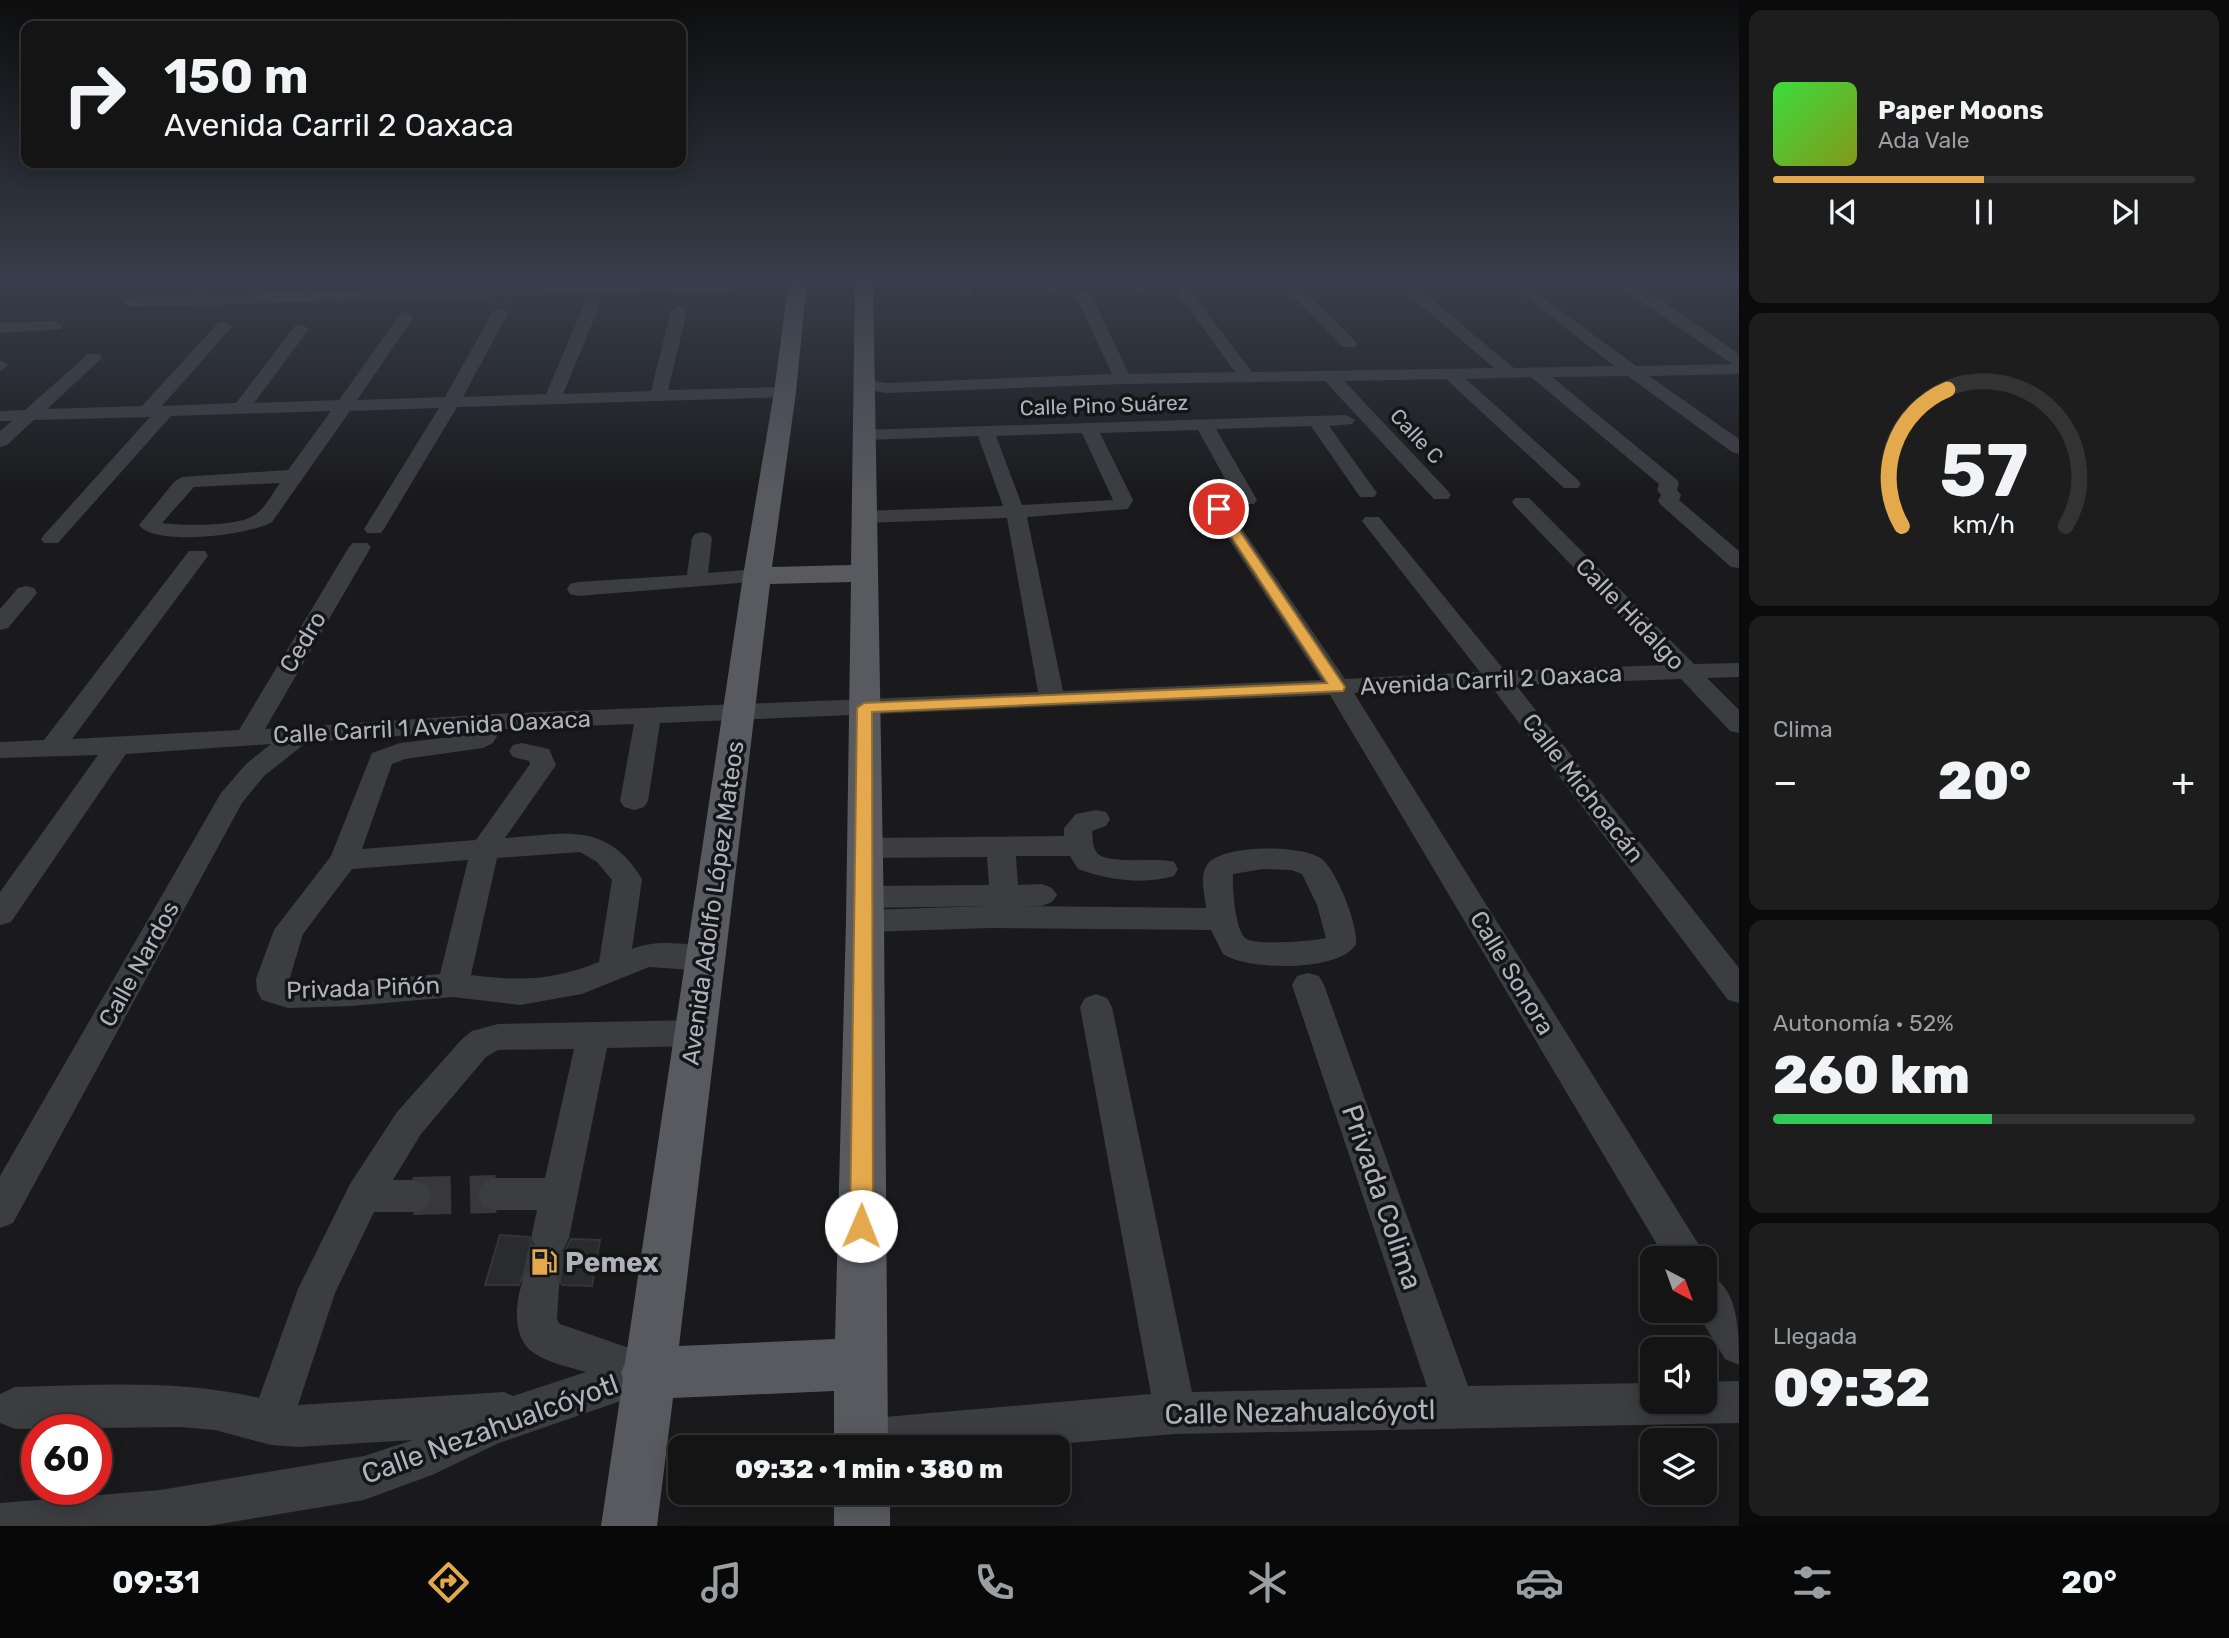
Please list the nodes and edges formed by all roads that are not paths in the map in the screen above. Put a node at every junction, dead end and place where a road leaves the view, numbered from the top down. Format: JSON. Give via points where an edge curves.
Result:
{"nodes":[{"id":1,"x":205,"y":350,"type":"edge"},
{"id":2,"x":285,"y":350,"type":"edge"},
{"id":3,"x":383,"y":350,"type":"edge"},
{"id":4,"x":480,"y":350,"type":"edge"},
{"id":5,"x":573,"y":350,"type":"edge"},
{"id":6,"x":670,"y":350,"type":"edge"},
{"id":7,"x":790,"y":350,"type":"edge"},
{"id":8,"x":864,"y":350,"type":"edge"},
{"id":9,"x":1110,"y":350,"type":"edge"},
{"id":10,"x":1230,"y":350,"type":"edge"},
{"id":11,"x":1482,"y":350,"type":"edge"},
{"id":12,"x":1606,"y":350,"type":"edge"},
{"id":13,"x":1723,"y":350,"type":"edge"},
{"id":14,"x":94,"y":358,"type":"dead end"},
{"id":15,"x":1739,"y":361,"type":"edge"},
{"id":16,"x":1739,"y":369,"type":"edge"},
{"id":17,"x":1632,"y":370,"type":"junction"},
{"id":18,"x":1535,"y":372,"type":"junction"},
{"id":19,"x":1509,"y":373,"type":"junction"},
{"id":20,"x":1451,"y":374,"type":"junction"},
{"id":21,"x":1330,"y":376,"type":"junction"},
{"id":22,"x":1247,"y":377,"type":"junction"},
{"id":23,"x":1124,"y":379,"type":"junction"},
{"id":24,"x":864,"y":384,"type":"junction"},
{"id":25,"x":785,"y":392,"type":"junction"},
{"id":26,"x":657,"y":396,"type":"junction"},
{"id":27,"x":552,"y":400,"type":"junction"},
{"id":28,"x":451,"y":403,"type":"junction"},
{"id":29,"x":344,"y":406,"type":"junction"},
{"id":30,"x":240,"y":410,"type":"junction"},
{"id":31,"x":155,"y":413,"type":"junction"},
{"id":32,"x":0,"y":416,"type":"edge"},
{"id":33,"x":30,"y":416,"type":"junction"},
{"id":34,"x":1346,"y":420,"type":"dead end"},
{"id":35,"x":1316,"y":421,"type":"junction"},
{"id":36,"x":1205,"y":424,"type":"junction"},
{"id":37,"x":1089,"y":428,"type":"junction"},
{"id":38,"x":985,"y":431,"type":"junction"},
{"id":39,"x":865,"y":434,"type":"junction"},
{"id":40,"x":0,"y":441,"type":"edge"},
{"id":41,"x":1739,"y":448,"type":"edge"},
{"id":42,"x":295,"y":476,"type":"junction"},
{"id":43,"x":1571,"y":484,"type":"dead end"},
{"id":44,"x":1367,"y":493,"type":"dead end"},
{"id":45,"x":1441,"y":495,"type":"dead end"},
{"id":46,"x":1247,"y":500,"type":"dead end"},
{"id":47,"x":1522,"y":502,"type":"dead end"},
{"id":48,"x":1219,"y":509,"type":"dead end"},
{"id":49,"x":1015,"y":512,"type":"junction"},
{"id":50,"x":863,"y":517,"type":"junction"},
{"id":51,"x":1372,"y":521,"type":"dead end"},
{"id":52,"x":367,"y":538,"type":"joint"},
{"id":53,"x":702,"y":538,"type":"dead end"},
{"id":54,"x":51,"y":539,"type":"dead end"},
{"id":55,"x":197,"y":556,"type":"dead end"},
{"id":56,"x":1739,"y":562,"type":"edge"},
{"id":57,"x":863,"y":573,"type":"junction"},
{"id":58,"x":757,"y":576,"type":"junction"},
{"id":59,"x":698,"y":578,"type":"junction"},
{"id":60,"x":578,"y":589,"type":"dead end"},
{"id":61,"x":26,"y":593,"type":"dead end"},
{"id":62,"x":0,"y":623,"type":"edge"},
{"id":63,"x":1739,"y":670,"type":"edge"},
{"id":64,"x":1685,"y":672,"type":"junction"},
{"id":65,"x":1498,"y":678,"type":"junction"},
{"id":66,"x":1338,"y":687,"type":"junction"},
{"id":67,"x":1052,"y":700,"type":"junction"},
{"id":68,"x":864,"y":708,"type":"junction"},
{"id":69,"x":739,"y":711,"type":"junction"},
{"id":70,"x":648,"y":716,"type":"junction"},
{"id":71,"x":493,"y":722,"type":"junction"},
{"id":72,"x":1739,"y":725,"type":"edge"},
{"id":73,"x":299,"y":736,"type":"junction"},
{"id":74,"x":247,"y":738,"type":"junction"},
{"id":75,"x":118,"y":746,"type":"junction"},
{"id":76,"x":51,"y":748,"type":"junction"},
{"id":77,"x":0,"y":750,"type":"edge"},
{"id":78,"x":522,"y":751,"type":"dead end"},
{"id":79,"x":634,"y":802,"type":"dead end"},
{"id":80,"x":1096,"y":819,"type":"dead end"},
{"id":81,"x":1079,"y":846,"type":"junction"},
{"id":82,"x":485,"y":848,"type":"junction"},
{"id":83,"x":865,"y":848,"type":"junction"},
{"id":84,"x":1001,"y":848,"type":"junction"},
{"id":85,"x":344,"y":860,"type":"junction"},
{"id":86,"x":1164,"y":869,"type":"dead end"},
{"id":87,"x":1042,"y":895,"type":"dead end"},
{"id":88,"x":1004,"y":896,"type":"junction"},
{"id":89,"x":865,"y":909,"type":"junction"},
{"id":90,"x":0,"y":914,"type":"edge"},
{"id":91,"x":1222,"y":919,"type":"junction"},
{"id":92,"x":706,"y":960,"type":"junction"},
{"id":93,"x":613,"y":969,"type":"junction"},
{"id":94,"x":453,"y":985,"type":"junction"},
{"id":95,"x":1308,"y":985,"type":"dead end"},
{"id":96,"x":1739,"y":990,"type":"edge"},
{"id":97,"x":1096,"y":1007,"type":"dead end"},
{"id":98,"x":697,"y":1033,"type":"junction"},
{"id":99,"x":593,"y":1036,"type":"junction"},
{"id":100,"x":496,"y":1194,"type":"tunnel mouth"},
{"id":101,"x":558,"y":1194,"type":"junction"},
{"id":102,"x":363,"y":1196,"type":"junction"},
{"id":103,"x":413,"y":1196,"type":"tunnel mouth"},
{"id":104,"x":0,"y":1211,"type":"edge"},
{"id":105,"x":550,"y":1238,"type":"tunnel mouth"},
{"id":106,"x":1679,"y":1246,"type":"edge"},
{"id":107,"x":540,"y":1285,"type":"tunnel mouth"},
{"id":108,"x":1717,"y":1310,"type":"edge"},
{"id":109,"x":1739,"y":1345,"type":"edge"},
{"id":110,"x":860,"y":1364,"type":"junction"},
{"id":111,"x":647,"y":1373,"type":"junction"},
{"id":112,"x":1739,"y":1402,"type":"edge"},
{"id":113,"x":15,"y":1408,"type":"dead end"},
{"id":114,"x":1455,"y":1408,"type":"junction"},
{"id":115,"x":529,"y":1411,"type":"junction"},
{"id":116,"x":1175,"y":1413,"type":"junction"},
{"id":117,"x":271,"y":1424,"type":"junction"},
{"id":118,"x":861,"y":1435,"type":"edge"},
{"id":119,"x":1028,"y":1435,"type":"edge"},
{"id":120,"x":862,"y":1505,"type":"edge"},
{"id":121,"x":630,"y":1516,"type":"edge"},
{"id":122,"x":0,"y":1525,"type":"edge"},
{"id":123,"x":862,"y":1526,"type":"edge"}],
"edges":[{"from":1,"to":31,"type":"street"},
{"from":2,"to":30,"type":"street"},
{"from":3,"to":29,"type":"street"},
{"from":4,"to":28,"type":"street"},
{"from":5,"to":27,"type":"street"},
{"from":6,"to":26,"type":"street"},
{"from":7,"to":25,"type":"main road","name":"Avenida Adolfo López Mateos"},
{"from":8,"to":24,"type":"main road"},
{"from":9,"to":23,"type":"street"},
{"from":10,"to":22,"type":"street"},
{"from":11,"to":19,"type":"street"},
{"from":12,"to":17,"type":"street"},
{"from":13,"to":15,"type":"street"},
{"from":14,"to":33,"type":"street"},
{"from":16,"to":17,"type":"street"},
{"from":17,"to":18,"type":"street"},
{"from":17,"to":41,"type":"street"},
{"from":18,"to":19,"type":"street"},
{"from":18,"to":56,"type":"street","via":[[1670,483],[1668,501]]},
{"from":19,"to":20,"type":"street"},
{"from":20,"to":21,"type":"street"},
{"from":20,"to":43,"type":"street"},
{"from":21,"to":22,"type":"street"},
{"from":21,"to":45,"type":"street","name":"Calle C"},
{"from":22,"to":23,"type":"street"},
{"from":23,"to":24,"type":"street"},
{"from":24,"to":39,"type":"main road"},
{"from":25,"to":26,"type":"street"},
{"from":25,"to":58,"type":"main road","name":"Avenida Adolfo López Mateos"},
{"from":26,"to":27,"type":"street"},
{"from":27,"to":28,"type":"street"},
{"from":28,"to":29,"type":"street"},
{"from":28,"to":52,"type":"street","name":"Cedro"},
{"from":29,"to":30,"type":"street"},
{"from":29,"to":42,"type":"street"},
{"from":30,"to":31,"type":"street"},
{"from":31,"to":33,"type":"street"},
{"from":31,"to":54,"type":"street"},
{"from":32,"to":33,"type":"street"},
{"from":33,"to":40,"type":"street"},
{"from":34,"to":35,"type":"street","name":"Calle Pino Suárez"},
{"from":35,"to":36,"type":"street","name":"Calle Pino Suárez"},
{"from":35,"to":44,"type":"street"},
{"from":36,"to":37,"type":"street","name":"Calle Pino Suárez"},
{"from":36,"to":46,"type":"street"},
{"from":37,"to":38,"type":"street","name":"Calle Pino Suárez"},
{"from":37,"to":49,"type":"street","via":[[1124,500],[1121,505]]},
{"from":38,"to":39,"type":"street","name":"Calle Pino Suárez"},
{"from":38,"to":49,"type":"street"},
{"from":39,"to":50,"type":"main road"},
{"from":42,"to":42,"type":"street","via":[[189,481],[149,525],[161,530],[258,524]]},
{"from":47,"to":64,"type":"street","name":"Calle Hidalgo"},
{"from":48,"to":66,"type":"street","name":"Calle Sonora"},
{"from":49,"to":50,"type":"street"},
{"from":49,"to":67,"type":"street"},
{"from":50,"to":57,"type":"main road"},
{"from":51,"to":65,"type":"street","name":"Calle Michoacán"},
{"from":52,"to":74,"type":"street","name":"Cedro"},
{"from":53,"to":59,"type":"street"},
{"from":55,"to":76,"type":"street"},
{"from":57,"to":58,"type":"main road"},
{"from":57,"to":68,"type":"main road"},
{"from":58,"to":59,"type":"street"},
{"from":58,"to":69,"type":"main road","name":"Avenida Adolfo López Mateos"},
{"from":59,"to":60,"type":"street"},
{"from":61,"to":62,"type":"street"},
{"from":63,"to":64,"type":"street","name":"Avenida Carril 2 Oaxaca"},
{"from":64,"to":65,"type":"street","name":"Avenida Carril 2 Oaxaca"},
{"from":64,"to":72,"type":"street","name":"Calle Hidalgo"},
{"from":65,"to":66,"type":"street","name":"Avenida Carril 2 Oaxaca"},
{"from":65,"to":96,"type":"street","name":"Calle Michoacán"},
{"from":66,"to":67,"type":"street","name":"Avenida Carril 2 Oaxaca"},
{"from":66,"to":106,"type":"street","name":"Calle Sonora"},
{"from":67,"to":68,"type":"street","name":"Avenida Carril 2 Oaxaca"},
{"from":68,"to":69,"type":"street","name":"Calle Carril 1 Avenida Oaxaca"},
{"from":68,"to":83,"type":"main road"},
{"from":69,"to":70,"type":"street","name":"Calle Carril 1 Avenida Oaxaca"},
{"from":69,"to":92,"type":"main road","name":"Avenida Adolfo López Mateos"},
{"from":70,"to":71,"type":"street","name":"Calle Carril 1 Avenida Oaxaca"},
{"from":70,"to":79,"type":"street"},
{"from":71,"to":73,"type":"street","name":"Calle Carril 1 Avenida Oaxaca"},
{"from":71,"to":85,"type":"street","name":"Privada Piñón","via":[[484,737],[474,742],[400,751],[381,759]]},
{"from":73,"to":74,"type":"street","name":"Calle Carril 1 Avenida Oaxaca"},
{"from":73,"to":104,"type":"street","name":"Calle Nardos","via":[[255,770],[231,799]]},
{"from":74,"to":75,"type":"street","name":"Calle Carril 1 Avenida Oaxaca"},
{"from":75,"to":76,"type":"street","name":"Calle Carril 1 Avenida Oaxaca"},
{"from":75,"to":90,"type":"street"},
{"from":76,"to":77,"type":"street","name":"Calle Carril 1 Avenida Oaxaca"},
{"from":78,"to":82,"type":"street","via":[[540,755],[543,765]]},
{"from":80,"to":81,"type":"street","via":[[1081,824]]},
{"from":81,"to":84,"type":"street"},
{"from":81,"to":86,"type":"street","via":[[1088,862],[1099,868]]},
{"from":82,"to":85,"type":"street"},
{"from":82,"to":93,"type":"street","via":[[581,842],[602,850],[627,879]]},
{"from":82,"to":94,"type":"street"},
{"from":83,"to":84,"type":"street"},
{"from":83,"to":89,"type":"main road"},
{"from":84,"to":88,"type":"street"},
{"from":85,"to":94,"type":"street","name":"Privada Piñón","via":[[289,930],[272,979],[273,991],[288,996],[352,994]]},
{"from":87,"to":88,"type":"street"},
{"from":88,"to":89,"type":"street"},
{"from":89,"to":91,"type":"street","via":[[992,917]]},
{"from":89,"to":110,"type":"main road"},
{"from":91,"to":91,"type":"street","via":[[1231,944],[1247,954],[1328,950],[1343,939],[1318,874],[1299,861],[1222,865],[1218,874]]},
{"from":92,"to":93,"type":"street","name":"Privada Piñón","via":[[658,954]]},
{"from":92,"to":98,"type":"main road","name":"Avenida Adolfo López Mateos"},
{"from":93,"to":94,"type":"street","name":"Privada Piñón","via":[[582,982],[520,993]]},
{"from":95,"to":114,"type":"street","name":"Privada Colima"},
{"from":97,"to":116,"type":"street"},
{"from":98,"to":99,"type":"street"},
{"from":98,"to":111,"type":"main road","name":"Avenida Adolfo López Mateos"},
{"from":99,"to":101,"type":"street"},
{"from":99,"to":102,"type":"street","via":[[498,1037],[478,1044],[410,1123]]},
{"from":100,"to":101,"type":"street"},
{"from":101,"to":105,"type":"street"},
{"from":102,"to":103,"type":"street"},
{"from":102,"to":117,"type":"street","via":[[317,1289]]},
{"from":107,"to":111,"type":"street","via":[[537,1326],[547,1339]]},
{"from":108,"to":109,"type":"street"},
{"from":110,"to":111,"type":"main road"},
{"from":110,"to":118,"type":"main road"},
{"from":111,"to":115,"type":"street","name":"Calle Nezahualcóyotl"},
{"from":111,"to":121,"type":"main road","name":"Avenida Adolfo López Mateos"},
{"from":112,"to":114,"type":"street","name":"Calle Nezahualcóyotl"},
{"from":113,"to":117,"type":"street","via":[[207,1408]]},
{"from":114,"to":116,"type":"street","name":"Calle Nezahualcóyotl"},
{"from":115,"to":117,"type":"street","via":[[331,1426]]},
{"from":115,"to":122,"type":"street","name":"Calle Nezahualcóyotl","via":[[364,1478],[160,1512]]},
{"from":116,"to":119,"type":"street","name":"Calle Nezahualcóyotl"},
{"from":120,"to":123,"type":"main road"}]}
